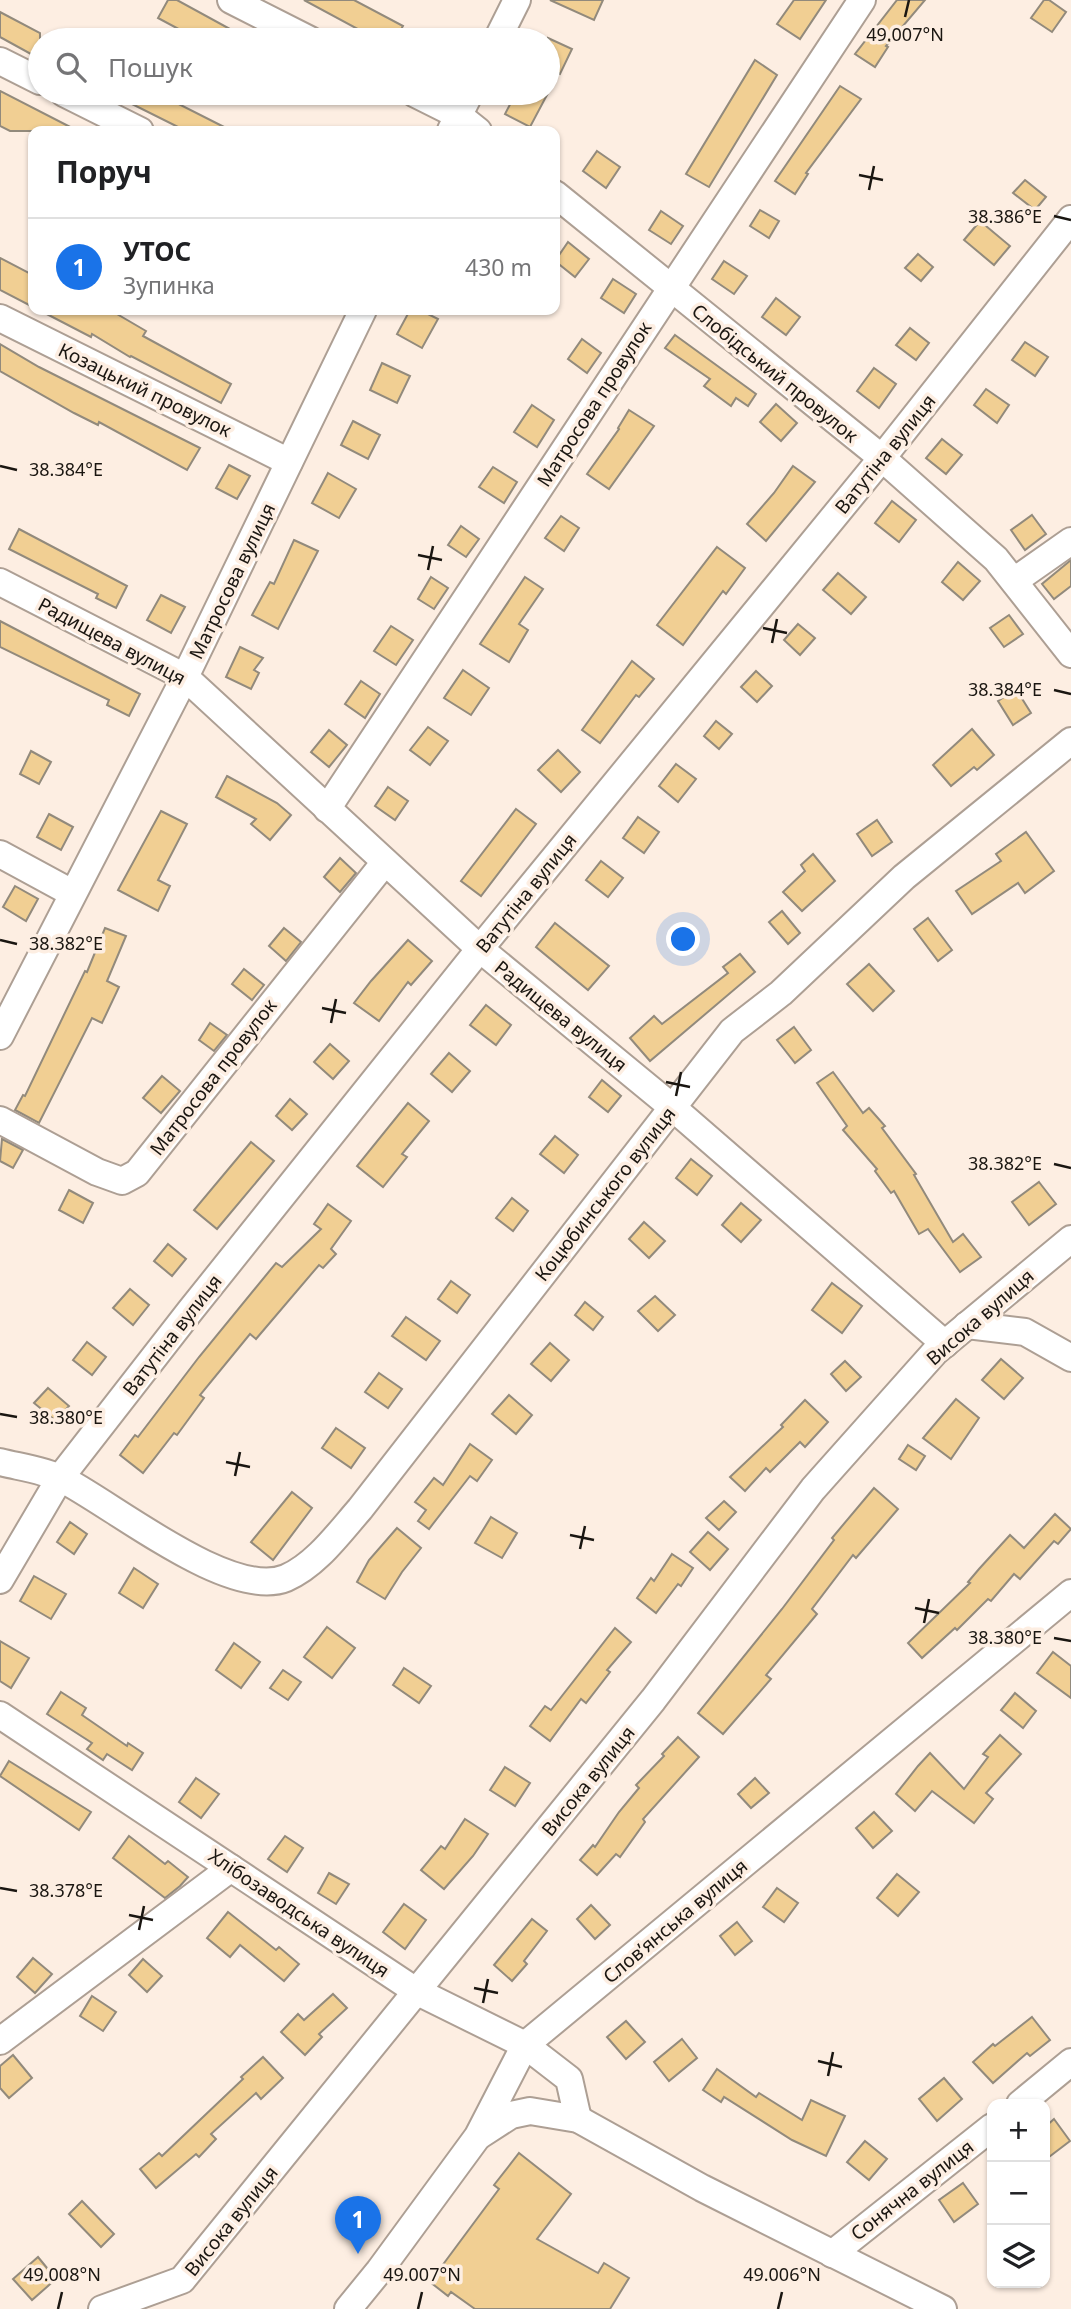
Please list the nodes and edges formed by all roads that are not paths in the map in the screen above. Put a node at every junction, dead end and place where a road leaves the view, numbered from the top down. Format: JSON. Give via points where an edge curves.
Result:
{"nodes":[{"id":1,"x":231,"y":0,"type":"edge"},
{"id":2,"x":517,"y":0,"type":"edge"},
{"id":3,"x":862,"y":0,"type":"edge"},
{"id":4,"x":286,"y":28,"type":"edge"},
{"id":5,"x":503,"y":28,"type":"edge"},
{"id":6,"x":0,"y":61,"type":"edge"},
{"id":7,"x":28,"y":75,"type":"edge"},
{"id":8,"x":88,"y":105,"type":"edge"},
{"id":9,"x":438,"y":105,"type":"edge"},
{"id":10,"x":464,"y":118,"type":"edge"},
{"id":11,"x":130,"y":126,"type":"edge"},
{"id":12,"x":560,"y":198,"type":"edge"},
{"id":13,"x":1071,"y":219,"type":"edge"},
{"id":14,"x":670,"y":289,"type":"junction"},
{"id":15,"x":361,"y":315,"type":"edge"},
{"id":16,"x":0,"y":318,"type":"edge"},
{"id":17,"x":882,"y":458,"type":"junction"},
{"id":18,"x":289,"y":462,"type":"junction"},
{"id":19,"x":1071,"y":541,"type":"edge"},
{"id":20,"x":1014,"y":581,"type":"junction"},
{"id":21,"x":0,"y":582,"type":"edge"},
{"id":22,"x":1071,"y":654,"type":"edge"},
{"id":23,"x":185,"y":677,"type":"junction"},
{"id":24,"x":1071,"y":741,"type":"edge"},
{"id":25,"x":327,"y":809,"type":"junction"},
{"id":26,"x":0,"y":854,"type":"edge"},
{"id":27,"x":385,"y":862,"type":"junction"},
{"id":28,"x":72,"y":893,"type":"junction"},
{"id":29,"x":480,"y":949,"type":"junction"},
{"id":30,"x":0,"y":1036,"type":"edge"},
{"id":31,"x":672,"y":1107,"type":"junction"},
{"id":32,"x":0,"y":1120,"type":"edge"},
{"id":33,"x":1071,"y":1239,"type":"edge"},
{"id":34,"x":967,"y":1325,"type":"junction"},
{"id":35,"x":944,"y":1343,"type":"junction"},
{"id":36,"x":1071,"y":1358,"type":"edge"},
{"id":37,"x":0,"y":1462,"type":"edge"},
{"id":38,"x":60,"y":1478,"type":"junction"},
{"id":39,"x":0,"y":1580,"type":"edge"},
{"id":40,"x":1071,"y":1593,"type":"edge"},
{"id":41,"x":0,"y":1715,"type":"edge"},
{"id":42,"x":231,"y":1868,"type":"junction"},
{"id":43,"x":416,"y":1991,"type":"junction"},
{"id":44,"x":0,"y":2041,"type":"edge"},
{"id":45,"x":525,"y":2045,"type":"junction"},
{"id":46,"x":1071,"y":2062,"type":"edge"},
{"id":47,"x":1026,"y":2099,"type":"edge"},
{"id":48,"x":578,"y":2119,"type":"junction"},
{"id":49,"x":987,"y":2131,"type":"edge"},
{"id":50,"x":478,"y":2136,"type":"junction"},
{"id":51,"x":832,"y":2254,"type":"junction"},
{"id":52,"x":102,"y":2309,"type":"edge"},
{"id":53,"x":348,"y":2309,"type":"edge"},
{"id":54,"x":943,"y":2309,"type":"edge"}],
"edges":[{"from":1,"to":4,"type":"street"},
{"from":2,"to":5,"type":"street"},
{"from":3,"to":14,"type":"street","name":"Матросова провулок"},
{"from":6,"to":7,"type":"street"},
{"from":8,"to":11,"type":"street"},
{"from":9,"to":10,"type":"street"},
{"from":12,"to":14,"type":"street","name":"Слобідський провулок"},
{"from":13,"to":17,"type":"street","name":"Ватутіна вулиця"},
{"from":14,"to":17,"type":"street","name":"Слобідський провулок"},
{"from":14,"to":25,"type":"street","name":"Матросова провулок"},
{"from":15,"to":18,"type":"street","name":"Матросова вулиця"},
{"from":16,"to":18,"type":"street","name":"Козацький провулок"},
{"from":17,"to":20,"type":"street","name":"Слобідський провулок","via":[[996,558]]},
{"from":17,"to":29,"type":"street","name":"Ватутіна вулиця"},
{"from":18,"to":23,"type":"street","name":"Матросова вулиця"},
{"from":19,"to":20,"type":"street"},
{"from":20,"to":22,"type":"street","name":"Слобідський провулок"},
{"from":21,"to":23,"type":"street","name":"Радищева вулиця"},
{"from":23,"to":25,"type":"street","name":"Радищева вулиця"},
{"from":23,"to":28,"type":"street","name":"Матросова вулиця"},
{"from":24,"to":31,"type":"street","name":"Коцюбинського вулиця","via":[[904,877],[781,993],[732,1031]]},
{"from":25,"to":27,"type":"street","name":"Радищева вулиця"},
{"from":26,"to":28,"type":"street"},
{"from":27,"to":29,"type":"street","name":"Радищева вулиця"},
{"from":27,"to":32,"type":"street","name":"Матросова провулок","via":[[137,1173],[122,1181],[97,1172]]},
{"from":28,"to":30,"type":"street","name":"Матросова вулиця"},
{"from":29,"to":31,"type":"street","name":"Радищева вулиця"},
{"from":29,"to":38,"type":"street","name":"Ватутіна вулиця"},
{"from":31,"to":35,"type":"street","name":"Радищева вулиця"},
{"from":31,"to":38,"type":"street","name":"Коцюбинського вулиця","via":[[360,1509],[322,1554],[286,1578],[261,1581],[186,1556]]},
{"from":33,"to":34,"type":"street","name":"Висока вулиця"},
{"from":34,"to":35,"type":"street","name":"Висока вулиця"},
{"from":34,"to":36,"type":"street","via":[[1026,1332]]},
{"from":35,"to":43,"type":"street","name":"Висока вулиця","via":[[813,1489],[644,1711]]},
{"from":37,"to":38,"type":"street"},
{"from":38,"to":39,"type":"street","name":"Ватутіна вулиця"},
{"from":40,"to":45,"type":"street","name":"Слов’янська вулиця"},
{"from":41,"to":42,"type":"street","name":"Хлібозаводська вулиця"},
{"from":42,"to":43,"type":"street","name":"Хлібозаводська вулиця"},
{"from":42,"to":44,"type":"street"},
{"from":43,"to":45,"type":"street","name":"Хлібозаводська вулиця"},
{"from":43,"to":52,"type":"street","name":"Висока вулиця","via":[[182,2280]]},
{"from":45,"to":48,"type":"street","name":"Хлібозаводська вулиця","via":[[569,2079]]},
{"from":45,"to":50,"type":"street","name":"Слов’янська вулиця"},
{"from":46,"to":47,"type":"street"},
{"from":48,"to":50,"type":"street","via":[[530,2111],[511,2115]]},
{"from":48,"to":51,"type":"street"},
{"from":49,"to":51,"type":"street","name":"Сонячна вулиця"},
{"from":50,"to":53,"type":"street","name":"Слов’янська вулиця"},
{"from":51,"to":54,"type":"street"}]}
